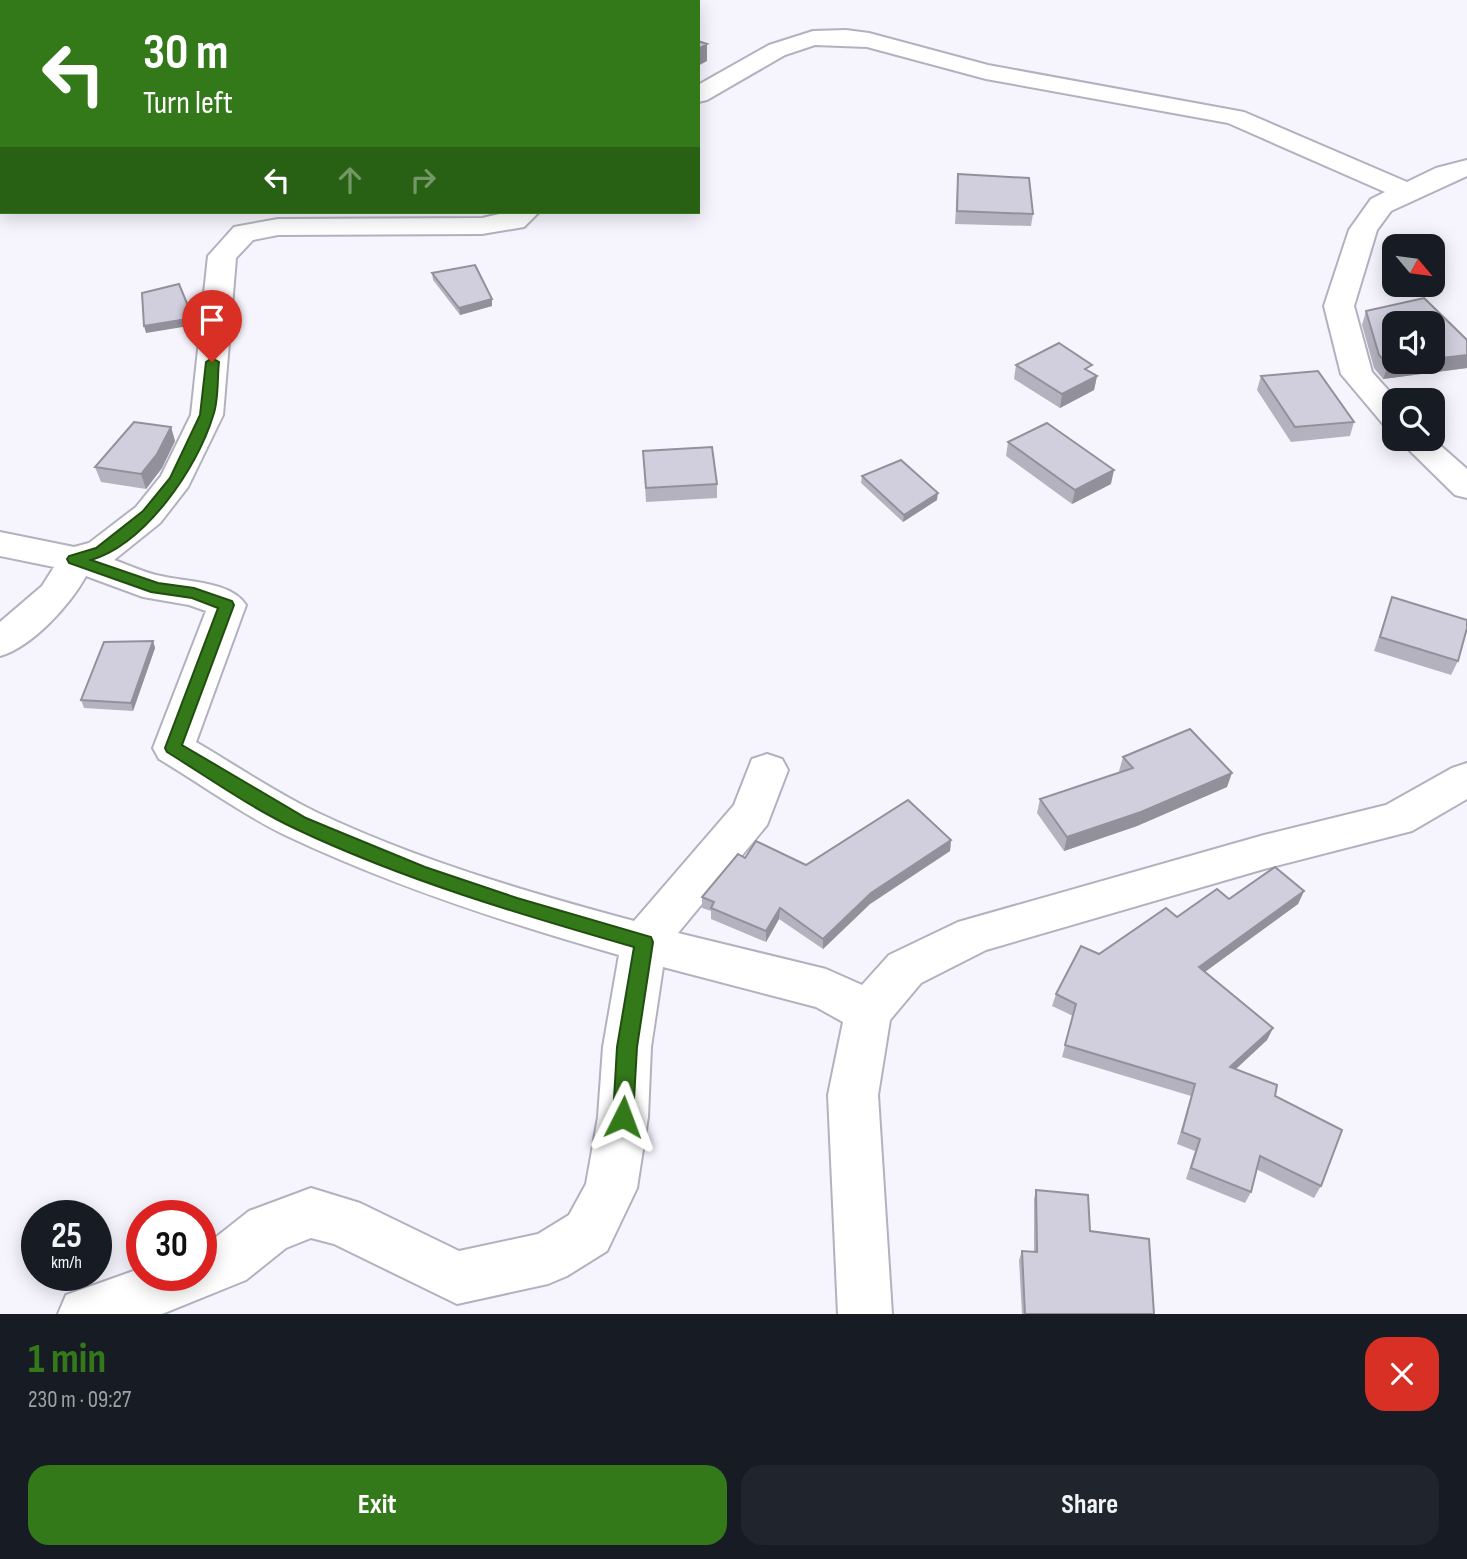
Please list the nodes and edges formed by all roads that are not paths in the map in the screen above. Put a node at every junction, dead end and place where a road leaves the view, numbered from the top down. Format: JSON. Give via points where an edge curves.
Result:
{"nodes":[{"id":1,"x":700,"y":93,"type":"edge"},
{"id":2,"x":1467,"y":168,"type":"edge"},
{"id":3,"x":1407,"y":192,"type":"junction"},
{"id":4,"x":522,"y":214,"type":"edge"},
{"id":5,"x":1382,"y":402,"type":"edge"},
{"id":6,"x":1427,"y":451,"type":"edge"},
{"id":7,"x":1467,"y":487,"type":"edge"},
{"id":8,"x":0,"y":544,"type":"edge"},
{"id":9,"x":74,"y":559,"type":"junction"},
{"id":10,"x":0,"y":643,"type":"edge"},
{"id":11,"x":766,"y":770,"type":"dead end"},
{"id":12,"x":1467,"y":779,"type":"edge"},
{"id":13,"x":644,"y":942,"type":"junction"},
{"id":14,"x":868,"y":1012,"type":"junction"},
{"id":15,"x":217,"y":1265,"type":"edge"},
{"id":16,"x":152,"y":1291,"type":"edge"},
{"id":17,"x":85,"y":1314,"type":"edge"},
{"id":18,"x":865,"y":1314,"type":"edge"}],
"edges":[{"from":1,"to":3,"type":"street","via":[[777,50],[813,38],[857,39],[986,72],[1235,117]]},
{"from":2,"to":3,"type":"street"},
{"from":3,"to":5,"type":"street","via":[[1381,205],[1363,230],[1339,306],[1357,374]]},
{"from":4,"to":9,"type":"street","via":[[482,226],[278,227],[244,233],[222,256],[207,415],[176,479],[148,515],[101,552]]},
{"from":6,"to":7,"type":"street"},
{"from":8,"to":9,"type":"street"},
{"from":9,"to":10,"type":"street","via":[[72,573],[51,597]]},
{"from":9,"to":13,"type":"street","via":[[156,588],[194,593],[227,605],[173,748],[300,823],[418,872]]},
{"from":11,"to":13,"type":"street","via":[[752,813]]},
{"from":12,"to":14,"type":"street","via":[[1397,819],[974,935],[905,969]]},
{"from":13,"to":14,"type":"street","via":[[826,989]]},
{"from":13,"to":15,"type":"street","via":[[611,1188],[588,1233],[548,1258],[457,1278],[342,1221],[311,1213],[268,1229]]},
{"from":14,"to":18,"type":"street","via":[[853,1094]]},
{"from":16,"to":17,"type":"street"}]}
